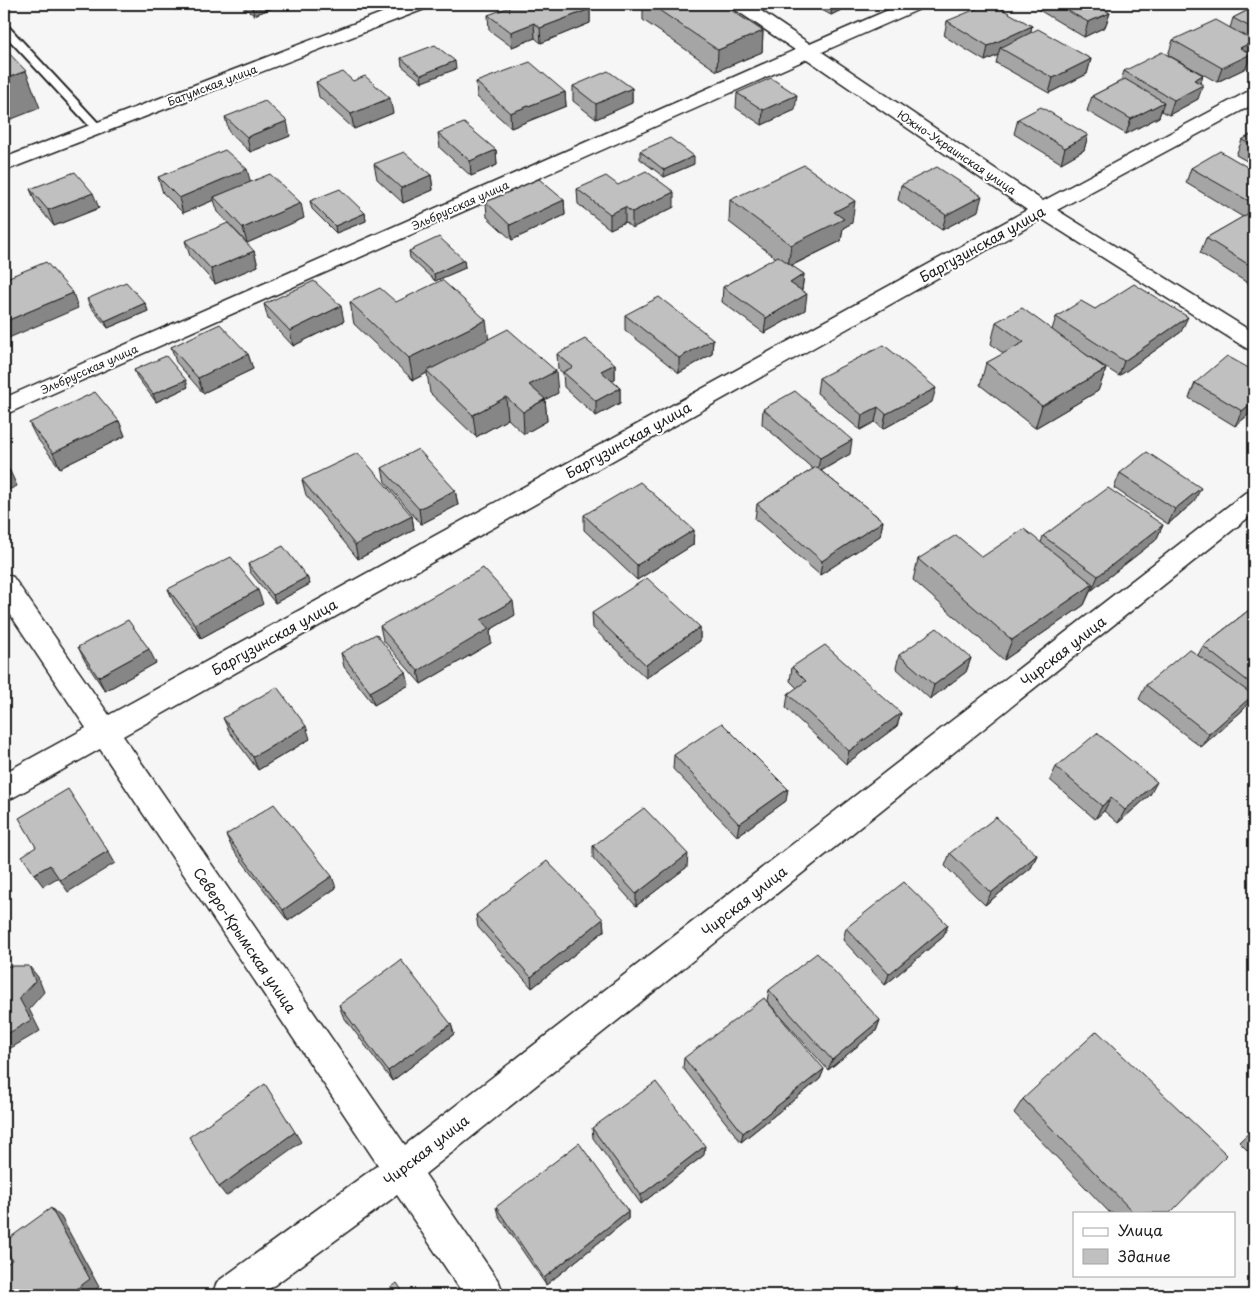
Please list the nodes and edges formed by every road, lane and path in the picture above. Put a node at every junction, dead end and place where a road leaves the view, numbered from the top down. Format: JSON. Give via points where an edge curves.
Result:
{"nodes":[{"id":1,"x":10,"y":4,"type":"edge"},
{"id":2,"x":421,"y":4,"type":"edge"},
{"id":3,"x":739,"y":4,"type":"edge"},
{"id":4,"x":916,"y":4,"type":"edge"},
{"id":5,"x":4,"y":6,"type":"edge"},
{"id":6,"x":4,"y":28,"type":"edge"},
{"id":7,"x":808,"y":51,"type":"junction"},
{"id":8,"x":1254,"y":96,"type":"edge"},
{"id":9,"x":98,"y":129,"type":"junction"},
{"id":10,"x":4,"y":166,"type":"edge"},
{"id":11,"x":1042,"y":210,"type":"junction"},
{"id":12,"x":1254,"y":343,"type":"edge"},
{"id":13,"x":4,"y":407,"type":"edge"},
{"id":14,"x":1254,"y":500,"type":"edge"},
{"id":15,"x":4,"y":584,"type":"edge"},
{"id":16,"x":104,"y":731,"type":"junction"},
{"id":17,"x":4,"y":788,"type":"edge"},
{"id":18,"x":401,"y":1170,"type":"junction"},
{"id":19,"x":230,"y":1295,"type":"edge"},
{"id":20,"x":486,"y":1295,"type":"edge"}],
"edges":[{"from":1,"to":5,"type":"lane"},
{"from":2,"to":9,"type":"street","name":"Батумская улица"},
{"from":3,"to":7,"type":"street","name":"Южно-Украинская улица"},
{"from":4,"to":7,"type":"street","name":"Эльбрусская улица"},
{"from":6,"to":9,"type":"lane"},
{"from":7,"to":11,"type":"street","name":"Южно-Украинская улица"},
{"from":7,"to":13,"type":"street","name":"Эльбрусская улица"},
{"from":8,"to":11,"type":"street","name":"Баргузинская улица"},
{"from":9,"to":10,"type":"street","name":"Батумская улица"},
{"from":11,"to":12,"type":"street","name":"Южно-Украинская улица"},
{"from":11,"to":16,"type":"street","name":"Баргузинская улица"},
{"from":14,"to":18,"type":"street","name":"Чирская улица"},
{"from":15,"to":16,"type":"street","name":"Северо-Крымская улица"},
{"from":16,"to":17,"type":"street","name":"Баргузинская улица"},
{"from":16,"to":18,"type":"street","name":"Северо-Крымская улица"},
{"from":18,"to":19,"type":"street","name":"Чирская улица"},
{"from":18,"to":20,"type":"street","name":"Северо-Крымская улица"}]}
